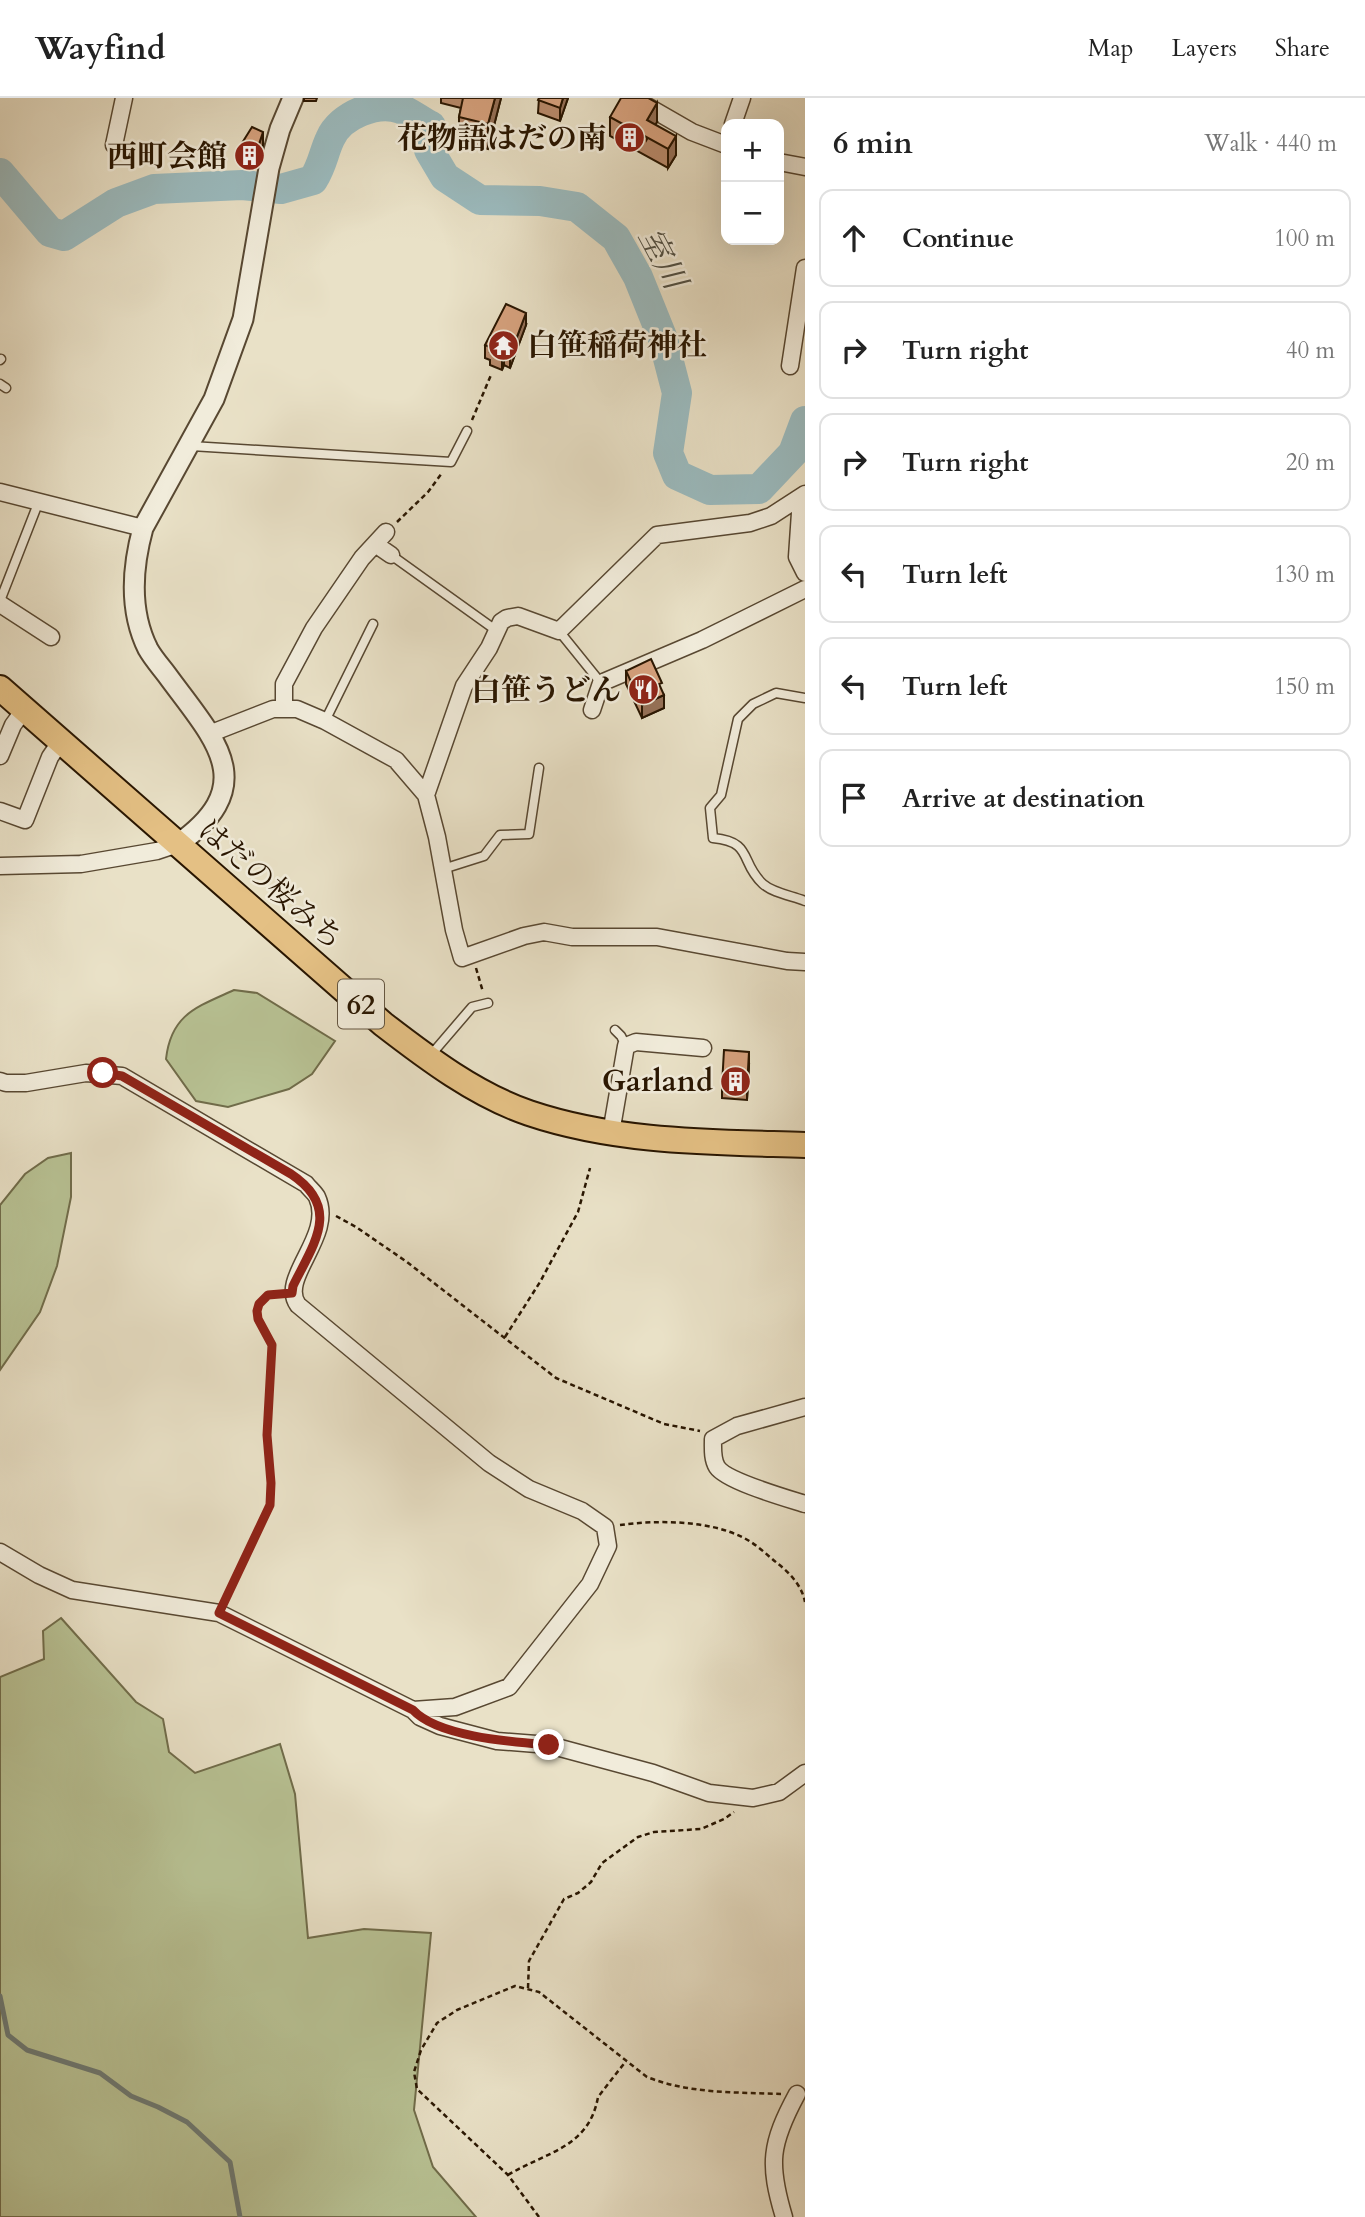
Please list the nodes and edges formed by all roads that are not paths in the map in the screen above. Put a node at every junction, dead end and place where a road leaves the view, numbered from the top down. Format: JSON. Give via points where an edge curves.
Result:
{"nodes":[{"id":1,"x":293,"y":98,"type":"edge"},
{"id":2,"x":633,"y":98,"type":"edge"},
{"id":3,"x":742,"y":98,"type":"edge"},
{"id":4,"x":127,"y":107,"type":"edge"},
{"id":5,"x":735,"y":119,"type":"edge"},
{"id":6,"x":721,"y":142,"type":"edge"},
{"id":7,"x":114,"y":145,"type":"dead end"},
{"id":8,"x":784,"y":163,"type":"edge"},
{"id":9,"x":805,"y":167,"type":"edge"},
{"id":10,"x":805,"y":268,"type":"edge"},
{"id":11,"x":790,"y":366,"type":"dead end"},
{"id":12,"x":467,"y":431,"type":"dead end"},
{"id":13,"x":188,"y":445,"type":"junction"},
{"id":14,"x":0,"y":492,"type":"edge"},
{"id":15,"x":803,"y":496,"type":"edge"},
{"id":16,"x":39,"y":501,"type":"junction"},
{"id":17,"x":143,"y":528,"type":"junction"},
{"id":18,"x":391,"y":555,"type":"joint"},
{"id":19,"x":805,"y":573,"type":"edge"},
{"id":20,"x":805,"y":589,"type":"edge"},
{"id":21,"x":0,"y":603,"type":"edge"},
{"id":22,"x":373,"y":624,"type":"dead end"},
{"id":23,"x":497,"y":631,"type":"junction"},
{"id":24,"x":559,"y":631,"type":"junction"},
{"id":25,"x":51,"y":638,"type":"dead end"},
{"id":26,"x":601,"y":683,"type":"junction"},
{"id":27,"x":0,"y":688,"type":"edge"},
{"id":28,"x":805,"y":698,"type":"edge"},
{"id":29,"x":284,"y":707,"type":"junction"},
{"id":30,"x":24,"y":710,"type":"junction"},
{"id":31,"x":592,"y":710,"type":"dead end"},
{"id":32,"x":325,"y":721,"type":"junction"},
{"id":33,"x":209,"y":734,"type":"junction"},
{"id":34,"x":61,"y":741,"type":"junction"},
{"id":35,"x":0,"y":756,"type":"edge"},
{"id":36,"x":540,"y":768,"type":"dead end"},
{"id":37,"x":426,"y":795,"type":"junction"},
{"id":38,"x":0,"y":811,"type":"edge"},
{"id":39,"x":178,"y":844,"type":"junction"},
{"id":40,"x":0,"y":866,"type":"edge"},
{"id":41,"x":443,"y":869,"type":"junction"},
{"id":42,"x":805,"y":901,"type":"edge"},
{"id":43,"x":805,"y":962,"type":"edge"},
{"id":44,"x":487,"y":1003,"type":"road end"},
{"id":45,"x":615,"y":1030,"type":"dead end"},
{"id":46,"x":626,"y":1046,"type":"junction"},
{"id":47,"x":703,"y":1048,"type":"dead end"},
{"id":48,"x":428,"y":1058,"type":"junction"},
{"id":49,"x":0,"y":1080,"type":"edge"},
{"id":50,"x":611,"y":1133,"type":"junction"},
{"id":51,"x":805,"y":1145,"type":"edge"},
{"id":52,"x":805,"y":1407,"type":"edge"},
{"id":53,"x":805,"y":1504,"type":"edge"},
{"id":54,"x":0,"y":1552,"type":"edge"},
{"id":55,"x":413,"y":1710,"type":"junction"},
{"id":56,"x":805,"y":1773,"type":"edge"},
{"id":57,"x":797,"y":2094,"type":"road end"},
{"id":58,"x":784,"y":2217,"type":"edge"}],
"edges":[{"from":1,"to":13,"type":"street","via":[[269,168],[243,319],[214,398]]},
{"from":2,"to":6,"type":"street","via":[[692,132]]},
{"from":3,"to":5,"type":"street"},
{"from":4,"to":7,"type":"street"},
{"from":8,"to":9,"type":"street"},
{"from":10,"to":11,"type":"street"},
{"from":12,"to":13,"type":"lane","via":[[450,462]]},
{"from":13,"to":17,"type":"street"},
{"from":14,"to":16,"type":"street"},
{"from":15,"to":19,"type":"street","via":[[797,557]]},
{"from":15,"to":24,"type":"street","via":[[750,523],[657,535]]},
{"from":16,"to":17,"type":"street"},
{"from":16,"to":21,"type":"lane"},
{"from":17,"to":33,"type":"street","via":[[134,578],[141,631],[149,651]]},
{"from":18,"to":23,"type":"lane"},
{"from":18,"to":29,"type":"street","via":[[386,533],[339,589],[284,684]]},
{"from":20,"to":26,"type":"street"},
{"from":21,"to":25,"type":"street"},
{"from":22,"to":32,"type":"lane"},
{"from":23,"to":24,"type":"street","via":[[501,622],[519,616]]},
{"from":23,"to":37,"type":"street","via":[[464,686]]},
{"from":24,"to":26,"type":"lane"},
{"from":26,"to":31,"type":"street"},
{"from":27,"to":30,"type":"main road","name":"はだの桜みち","number":"62"},
{"from":28,"to":42,"type":"lane","via":[[776,693],[753,704],[738,719],[721,795],[710,808],[713,838],[732,840],[765,886]]},
{"from":29,"to":32,"type":"street"},
{"from":29,"to":33,"type":"street"},
{"from":30,"to":34,"type":"main road","name":"はだの桜みち","number":"62"},
{"from":30,"to":35,"type":"street"},
{"from":32,"to":37,"type":"street","via":[[396,760]]},
{"from":33,"to":39,"type":"street","via":[[221,753],[225,777],[221,798],[196,832]]},
{"from":34,"to":38,"type":"street","via":[[25,820]]},
{"from":34,"to":39,"type":"main road","name":"はだの桜みち","number":"62"},
{"from":36,"to":41,"type":"lane","via":[[529,834],[500,835],[484,856]]},
{"from":37,"to":41,"type":"street"},
{"from":39,"to":40,"type":"street","via":[[81,864]]},
{"from":39,"to":48,"type":"main road","name":"はだの桜みち","number":"62"},
{"from":41,"to":43,"type":"street","via":[[462,958],[544,932],[572,937],[657,937]]},
{"from":44,"to":48,"type":"lane","via":[[471,1007]]},
{"from":45,"to":46,"type":"lane"},
{"from":46,"to":47,"type":"street","via":[[636,1042]]},
{"from":46,"to":50,"type":"street"},
{"from":48,"to":50,"type":"main road","name":"はだの桜みち","number":"62","via":[[489,1095],[528,1112]]},
{"from":49,"to":55,"type":"street","via":[[26,1083],[86,1073],[122,1076],[306,1184],[317,1198],[318,1234],[293,1286],[298,1305],[489,1463],[605,1527],[608,1546],[590,1584],[509,1687],[455,1707]]},
{"from":50,"to":51,"type":"main road","name":"はだの桜みち","number":"62","via":[[676,1141]]},
{"from":52,"to":53,"type":"street","via":[[737,1426],[713,1439],[716,1466],[727,1477]]},
{"from":54,"to":55,"type":"street","via":[[72,1590],[219,1613]]},
{"from":55,"to":56,"type":"street","via":[[440,1727],[498,1741],[549,1745],[709,1793],[753,1798],[779,1792]]},
{"from":57,"to":58,"type":"street","via":[[774,2152],[774,2183]]}]}
